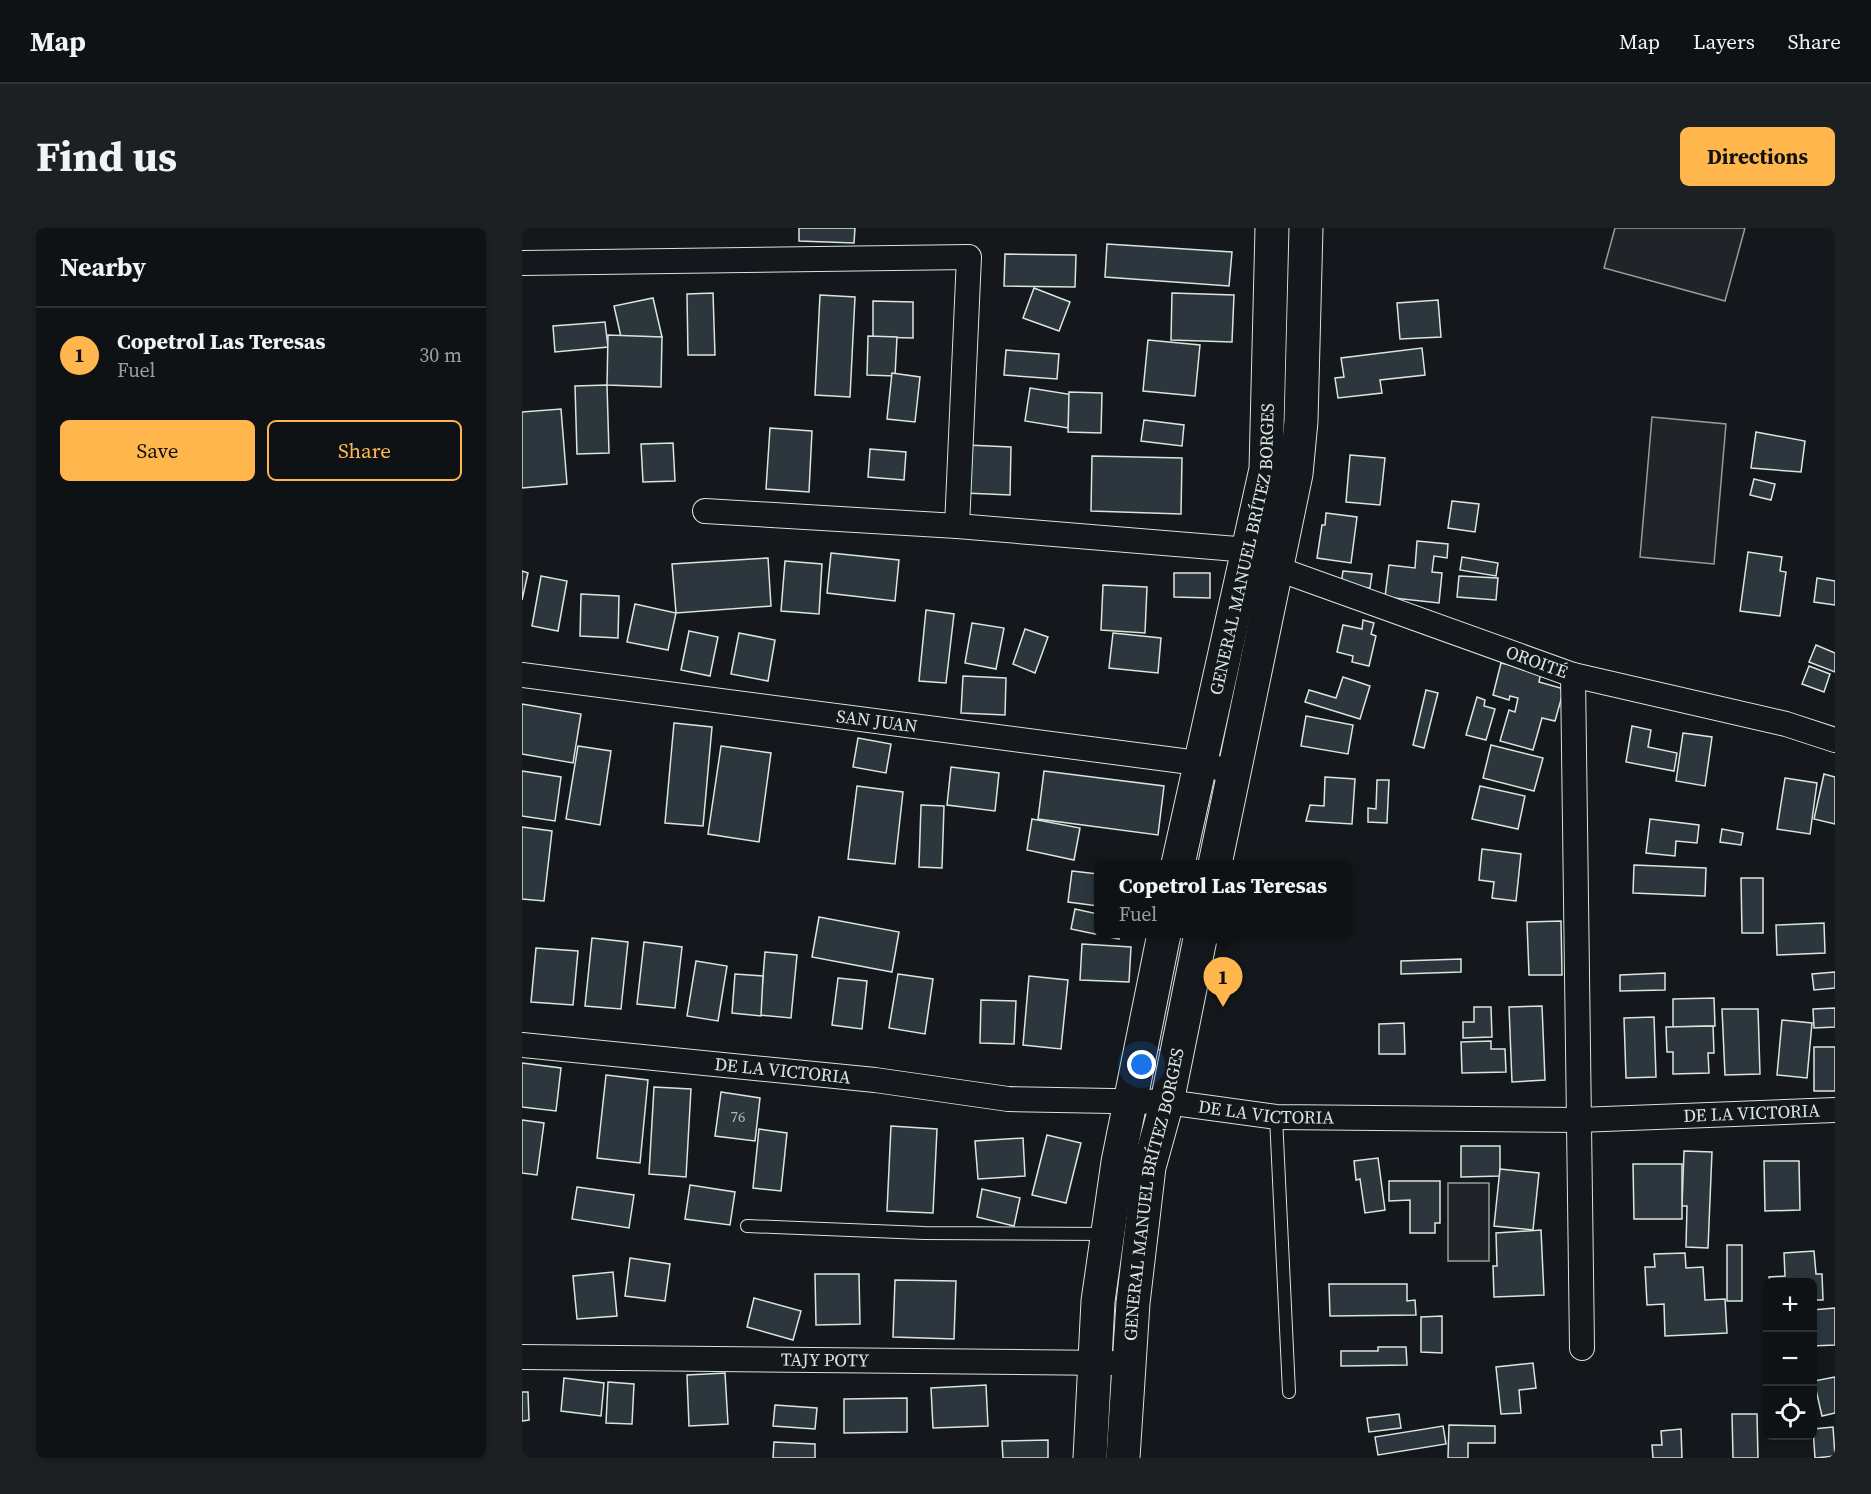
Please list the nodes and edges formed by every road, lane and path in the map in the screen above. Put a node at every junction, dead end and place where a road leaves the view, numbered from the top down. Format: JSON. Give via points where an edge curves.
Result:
{"nodes":[{"id":1,"x":1272,"y":228,"type":"edge"},
{"id":2,"x":1306,"y":228,"type":"edge"},
{"id":3,"x":522,"y":263,"type":"edge"},
{"id":4,"x":705,"y":511,"type":"dead end"},
{"id":5,"x":957,"y":526,"type":"junction"},
{"id":6,"x":1249,"y":550,"type":"junction"},
{"id":7,"x":1278,"y":569,"type":"junction"},
{"id":8,"x":522,"y":675,"type":"edge"},
{"id":9,"x":1573,"y":675,"type":"junction"},
{"id":10,"x":1835,"y":740,"type":"edge"},
{"id":11,"x":1198,"y":763,"type":"junction"},
{"id":12,"x":1233,"y":772,"type":"junction"},
{"id":13,"x":1179,"y":860,"type":"edge"},
{"id":14,"x":1216,"y":860,"type":"edge"},
{"id":15,"x":1163,"y":938,"type":"edge"},
{"id":16,"x":1200,"y":938,"type":"edge"},
{"id":17,"x":522,"y":1045,"type":"edge"},
{"id":18,"x":1129,"y":1102,"type":"junction"},
{"id":19,"x":1167,"y":1102,"type":"junction"},
{"id":20,"x":1835,"y":1110,"type":"edge"},
{"id":21,"x":1276,"y":1117,"type":"junction"},
{"id":22,"x":1578,"y":1120,"type":"junction"},
{"id":23,"x":747,"y":1226,"type":"dead end"},
{"id":24,"x":1107,"y":1234,"type":"junction"},
{"id":25,"x":1582,"y":1348,"type":"dead end"},
{"id":26,"x":522,"y":1357,"type":"edge"},
{"id":27,"x":1095,"y":1362,"type":"junction"},
{"id":28,"x":1128,"y":1363,"type":"junction"},
{"id":29,"x":1289,"y":1392,"type":"dead end"},
{"id":30,"x":1090,"y":1458,"type":"edge"},
{"id":31,"x":1123,"y":1458,"type":"edge"}],
"edges":[{"from":1,"to":6,"type":"main road","name":"GENERAL MANUEL BRÍTEZ BORGES","via":[[1267,457]]},
{"from":2,"to":7,"type":"main road","name":"GENERAL MANUEL BRÍTEZ BORGES","via":[[1301,421],[1296,474]]},
{"from":3,"to":5,"type":"street","via":[[969,257]]},
{"from":4,"to":5,"type":"street"},
{"from":5,"to":6,"type":"street"},
{"from":6,"to":7,"type":"street","name":"OROITÉ"},
{"from":6,"to":11,"type":"main road","name":"GENERAL MANUEL BRÍTEZ BORGES"},
{"from":7,"to":9,"type":"street","name":"OROITÉ"},
{"from":7,"to":12,"type":"main road","name":"GENERAL MANUEL BRÍTEZ BORGES"},
{"from":8,"to":11,"type":"street","name":"SAN JUAN"},
{"from":9,"to":10,"type":"street","name":"OROITÉ","via":[[1786,724]]},
{"from":9,"to":22,"type":"street"},
{"from":11,"to":12,"type":"street","name":"SAN JUAN"},
{"from":11,"to":13,"type":"main road","name":"GENERAL MANUEL BRÍTEZ BORGES"},
{"from":12,"to":14,"type":"main road","name":"GENERAL MANUEL BRÍTEZ BORGES"},
{"from":15,"to":18,"type":"main road","name":"GENERAL MANUEL BRÍTEZ BORGES"},
{"from":16,"to":19,"type":"main road","name":"GENERAL MANUEL BRÍTEZ BORGES"},
{"from":17,"to":18,"type":"street","name":"DE LA VICTORIA","via":[[875,1080],[1008,1100]]},
{"from":18,"to":19,"type":"street","name":"DE LA VICTORIA"},
{"from":18,"to":24,"type":"main road","name":"GENERAL MANUEL BRÍTEZ BORGES"},
{"from":19,"to":21,"type":"street","name":"DE LA VICTORIA"},
{"from":19,"to":28,"type":"main road","name":"GENERAL MANUEL BRÍTEZ BORGES","via":[[1149,1167]]},
{"from":20,"to":22,"type":"street","name":"DE LA VICTORIA"},
{"from":21,"to":22,"type":"street","name":"DE LA VICTORIA"},
{"from":21,"to":29,"type":"lane"},
{"from":22,"to":25,"type":"street"},
{"from":23,"to":24,"type":"lane","via":[[924,1233]]},
{"from":24,"to":27,"type":"main road","name":"GENERAL MANUEL BRÍTEZ BORGES"},
{"from":26,"to":27,"type":"street","name":"TAJY POTY"},
{"from":27,"to":28,"type":"street","name":"TAJY POTY"},
{"from":27,"to":30,"type":"main road","name":"GENERAL MANUEL BRÍTEZ BORGES"},
{"from":28,"to":31,"type":"main road","name":"GENERAL MANUEL BRÍTEZ BORGES"}]}
